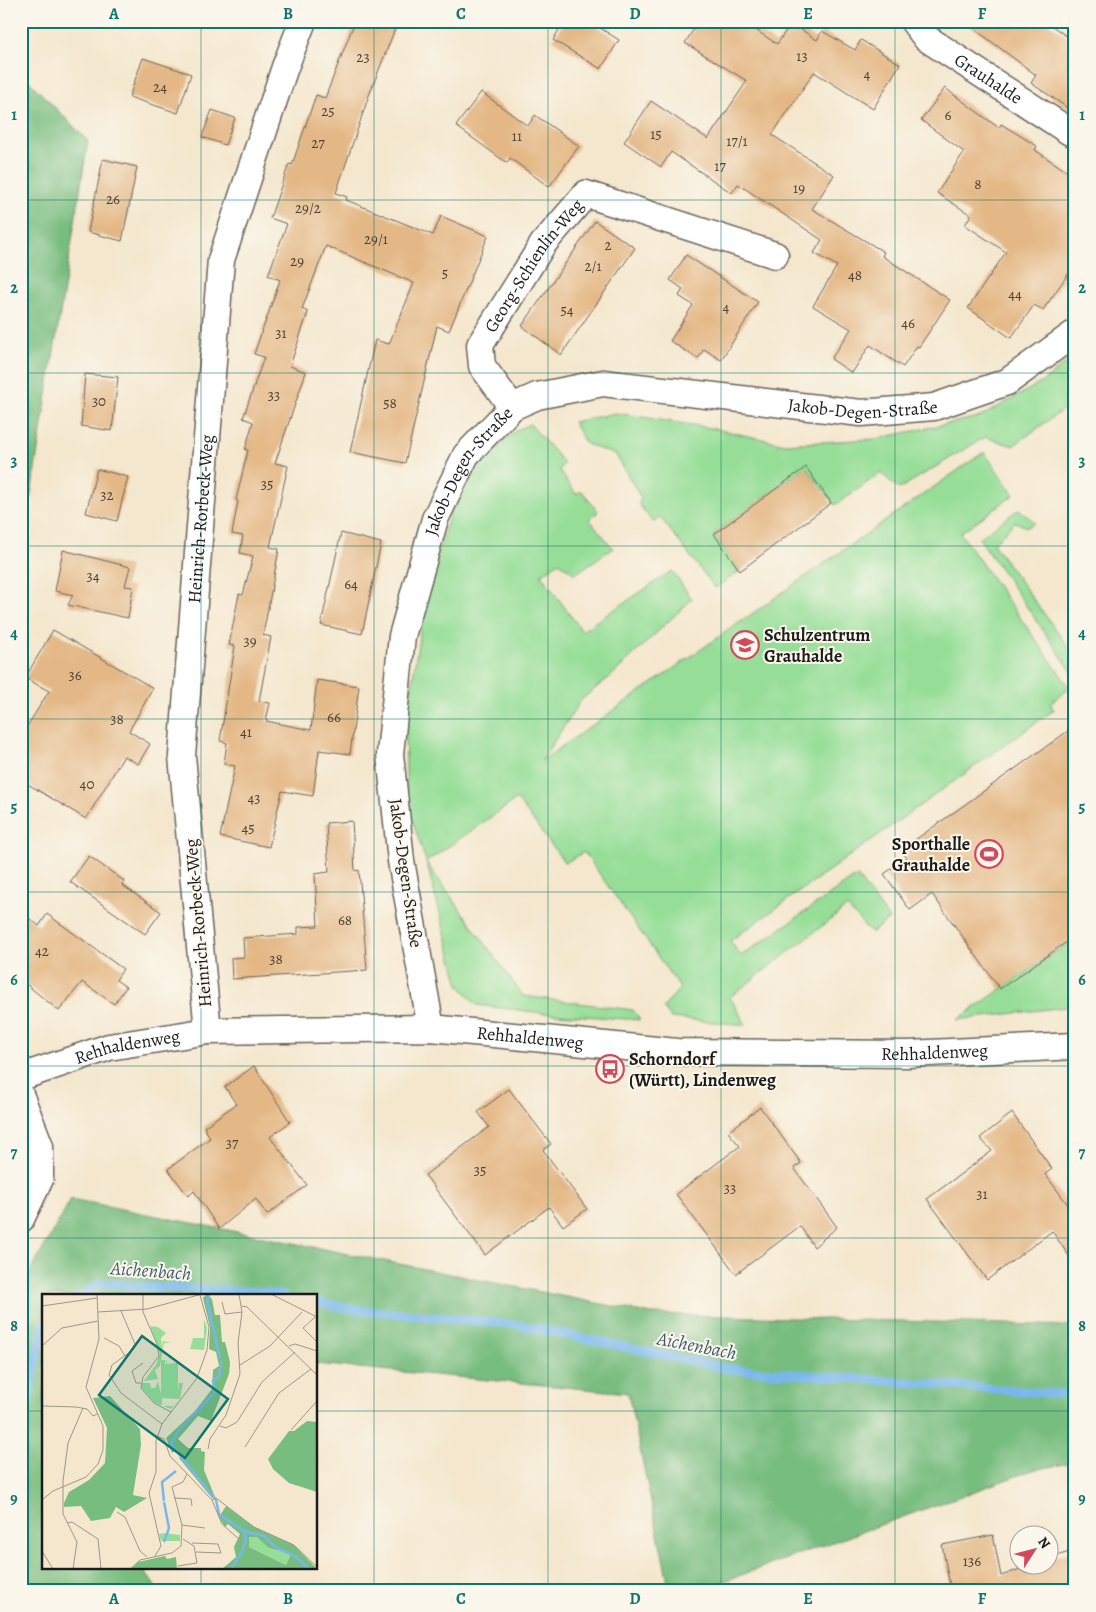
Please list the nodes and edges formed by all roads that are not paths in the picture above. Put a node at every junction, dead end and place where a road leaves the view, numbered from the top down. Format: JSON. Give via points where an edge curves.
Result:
{"nodes":[{"id":1,"x":303,"y":21,"type":"edge"},
{"id":2,"x":913,"y":21,"type":"edge"},
{"id":3,"x":1070,"y":132,"type":"dead end"},
{"id":4,"x":776,"y":255,"type":"dead end"},
{"id":5,"x":1075,"y":333,"type":"edge"},
{"id":6,"x":512,"y":407,"type":"junction"},
{"id":7,"x":431,"y":1028,"type":"junction"},
{"id":8,"x":208,"y":1030,"type":"junction"},
{"id":9,"x":1075,"y":1046,"type":"edge"},
{"id":10,"x":21,"y":1077,"type":"edge"},
{"id":11,"x":21,"y":1097,"type":"edge"},
{"id":12,"x":21,"y":1219,"type":"edge"}],
"edges":[{"from":1,"to":8,"type":"street","name":"Heinrich-Rorbeck-Weg","via":[[221,260],[182,756]]},
{"from":2,"to":3,"type":"street","name":"Grauhalde","via":[[926,38]]},
{"from":4,"to":6,"type":"street","name":"Georg-Schienlin-Weg","via":[[586,194],[543,244],[480,345],[482,366]]},
{"from":5,"to":6,"type":"street","name":"Jakob-Degen-Straße","via":[[1007,382],[934,407],[861,413],[603,383],[537,396]]},
{"from":6,"to":7,"type":"street","name":"Jakob-Degen-Straße","via":[[466,455],[435,519],[402,636],[390,754],[401,861]]},
{"from":7,"to":8,"type":"street","name":"Rehhaldenweg"},
{"from":7,"to":9,"type":"street","name":"Rehhaldenweg","via":[[677,1052],[908,1054]]},
{"from":8,"to":10,"type":"street","name":"Rehhaldenweg","via":[[109,1047]]},
{"from":11,"to":12,"type":"street","via":[[40,1146],[40,1180]]}]}
